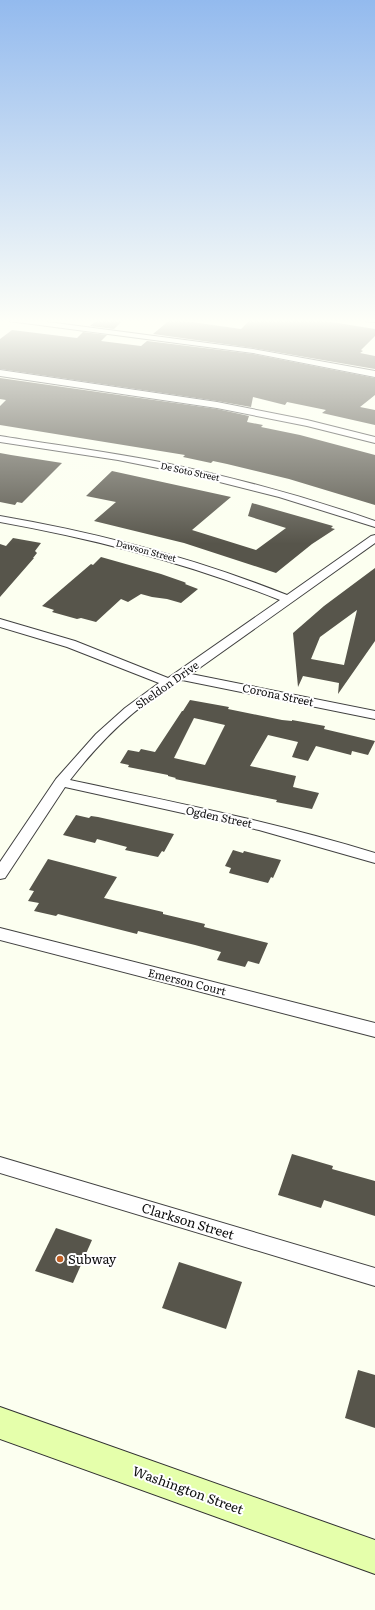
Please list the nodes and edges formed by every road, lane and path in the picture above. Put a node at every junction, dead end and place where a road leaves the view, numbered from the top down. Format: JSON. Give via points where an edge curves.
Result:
{"nodes":[{"id":1,"x":143,"y":394,"type":"edge"},
{"id":2,"x":0,"y":439,"type":"edge"},
{"id":3,"x":375,"y":440,"type":"edge"},
{"id":4,"x":0,"y":519,"type":"edge"},
{"id":5,"x":375,"y":524,"type":"edge"},
{"id":6,"x":375,"y":538,"type":"edge"},
{"id":7,"x":288,"y":599,"type":"junction"},
{"id":8,"x":0,"y":623,"type":"edge"},
{"id":9,"x":180,"y":676,"type":"junction"},
{"id":10,"x":168,"y":682,"type":"junction"},
{"id":11,"x":375,"y":715,"type":"edge"},
{"id":12,"x":61,"y":782,"type":"junction"},
{"id":13,"x":375,"y":858,"type":"edge"},
{"id":14,"x":0,"y":874,"type":"edge"},
{"id":15,"x":0,"y":934,"type":"edge"},
{"id":16,"x":375,"y":1030,"type":"edge"},
{"id":17,"x":0,"y":1165,"type":"edge"},
{"id":18,"x":375,"y":1277,"type":"edge"},
{"id":19,"x":0,"y":1423,"type":"edge"},
{"id":20,"x":375,"y":1557,"type":"edge"}],
"edges":[{"from":1,"to":3,"type":"street","via":[[217,405]]},
{"from":2,"to":5,"type":"street","name":"De Soto Street","via":[[188,471],[293,497]]},
{"from":4,"to":7,"type":"street","name":"Dawson Street","via":[[100,538],[142,549],[202,567]]},
{"from":6,"to":7,"type":"street","name":"Sheldon Drive"},
{"from":7,"to":9,"type":"street","name":"Sheldon Drive"},
{"from":8,"to":10,"type":"street","via":[[71,644]]},
{"from":9,"to":10,"type":"street","name":"Sheldon Drive"},
{"from":9,"to":11,"type":"street","name":"Corona Street"},
{"from":10,"to":12,"type":"street","name":"Sheldon Drive","via":[[113,725]]},
{"from":12,"to":13,"type":"street","name":"Ogden Street","via":[[275,829]]},
{"from":12,"to":14,"type":"street","name":"Sheldon Drive"},
{"from":15,"to":16,"type":"street","name":"Emerson Court"},
{"from":17,"to":18,"type":"street","name":"Clarkson Street"},
{"from":19,"to":20,"type":"main road","name":"Washington Street"}]}
